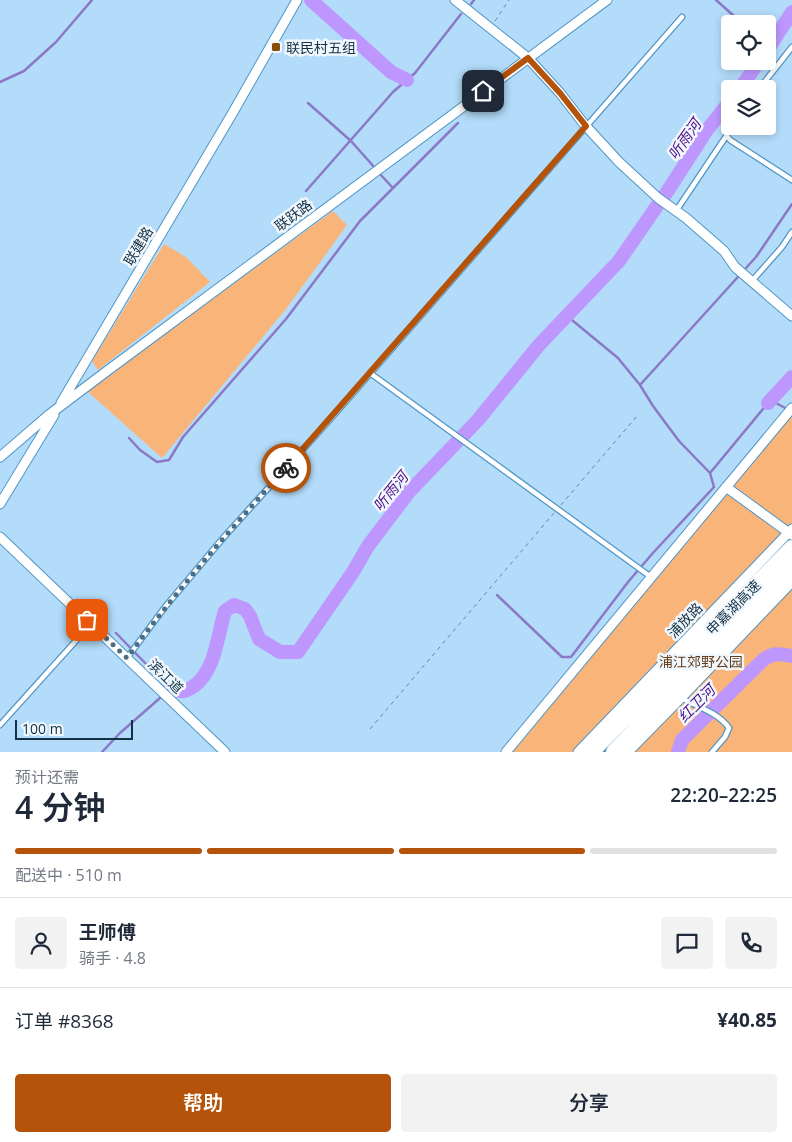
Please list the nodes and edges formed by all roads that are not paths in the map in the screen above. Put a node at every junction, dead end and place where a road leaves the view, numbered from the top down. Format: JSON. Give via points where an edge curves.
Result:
{"nodes":[{"id":1,"x":297,"y":0,"type":"edge"},
{"id":2,"x":455,"y":0,"type":"edge"},
{"id":3,"x":607,"y":0,"type":"edge"},
{"id":4,"x":682,"y":17,"type":"dead end"},
{"id":5,"x":792,"y":47,"type":"edge"},
{"id":6,"x":528,"y":58,"type":"junction"},
{"id":7,"x":766,"y":80,"type":"edge"},
{"id":8,"x":586,"y":126,"type":"junction"},
{"id":9,"x":727,"y":136,"type":"joint"},
{"id":10,"x":792,"y":180,"type":"edge"},
{"id":11,"x":676,"y":211,"type":"junction"},
{"id":12,"x":792,"y":232,"type":"edge"},
{"id":13,"x":752,"y":282,"type":"junction"},
{"id":14,"x":792,"y":316,"type":"edge"},
{"id":15,"x":370,"y":373,"type":"junction"},
{"id":16,"x":58,"y":408,"type":"junction"},
{"id":17,"x":792,"y":408,"type":"edge"},
{"id":18,"x":0,"y":457,"type":"edge"},
{"id":19,"x":726,"y":488,"type":"junction"},
{"id":20,"x":0,"y":504,"type":"edge"},
{"id":21,"x":791,"y":536,"type":"edge"},
{"id":22,"x":0,"y":537,"type":"edge"},
{"id":23,"x":792,"y":567,"type":"edge"},
{"id":24,"x":651,"y":577,"type":"junction"},
{"id":25,"x":792,"y":582,"type":"edge"},
{"id":26,"x":91,"y":624,"type":"junction"},
{"id":27,"x":127,"y":658,"type":"junction"},
{"id":28,"x":681,"y":698,"type":"junction"},
{"id":29,"x":0,"y":725,"type":"edge"},
{"id":30,"x":225,"y":752,"type":"edge"},
{"id":31,"x":506,"y":752,"type":"edge"},
{"id":32,"x":578,"y":752,"type":"edge"},
{"id":33,"x":591,"y":752,"type":"edge"},
{"id":34,"x":614,"y":752,"type":"edge"},
{"id":35,"x":628,"y":752,"type":"edge"},
{"id":36,"x":712,"y":752,"type":"edge"}],
"edges":[{"from":1,"to":16,"type":"street","name":"联建路"},
{"from":2,"to":6,"type":"street"},
{"from":3,"to":6,"type":"street","name":"联跃路"},
{"from":4,"to":8,"type":"lane"},
{"from":5,"to":7,"type":"lane"},
{"from":6,"to":8,"type":"street"},
{"from":6,"to":16,"type":"street","name":"联跃路"},
{"from":8,"to":11,"type":"street","via":[[619,162]]},
{"from":8,"to":15,"type":"lane"},
{"from":9,"to":10,"type":"lane"},
{"from":9,"to":11,"type":"lane"},
{"from":11,"to":13,"type":"street","via":[[724,252]]},
{"from":12,"to":13,"type":"lane"},
{"from":13,"to":14,"type":"street"},
{"from":15,"to":24,"type":"lane"},
{"from":15,"to":27,"type":"lane","via":[[224,537]]},
{"from":16,"to":18,"type":"street","name":"联跃路"},
{"from":16,"to":20,"type":"street","name":"联建路"},
{"from":17,"to":19,"type":"street"},
{"from":19,"to":21,"type":"street"},
{"from":19,"to":24,"type":"street"},
{"from":21,"to":32,"type":"street","name":"浦放路"},
{"from":21,"to":33,"type":"highway","name":"申嘉湖高速"},
{"from":22,"to":26,"type":"street","name":"滨江道"},
{"from":23,"to":34,"type":"highway","name":"申嘉湖高速"},
{"from":24,"to":31,"type":"street"},
{"from":25,"to":28,"type":"street"},
{"from":26,"to":27,"type":"street","name":"滨江道"},
{"from":26,"to":29,"type":"lane"},
{"from":27,"to":30,"type":"street","name":"滨江道"},
{"from":28,"to":35,"type":"street"},
{"from":28,"to":36,"type":"lane","via":[[718,717],[729,728]]}]}
